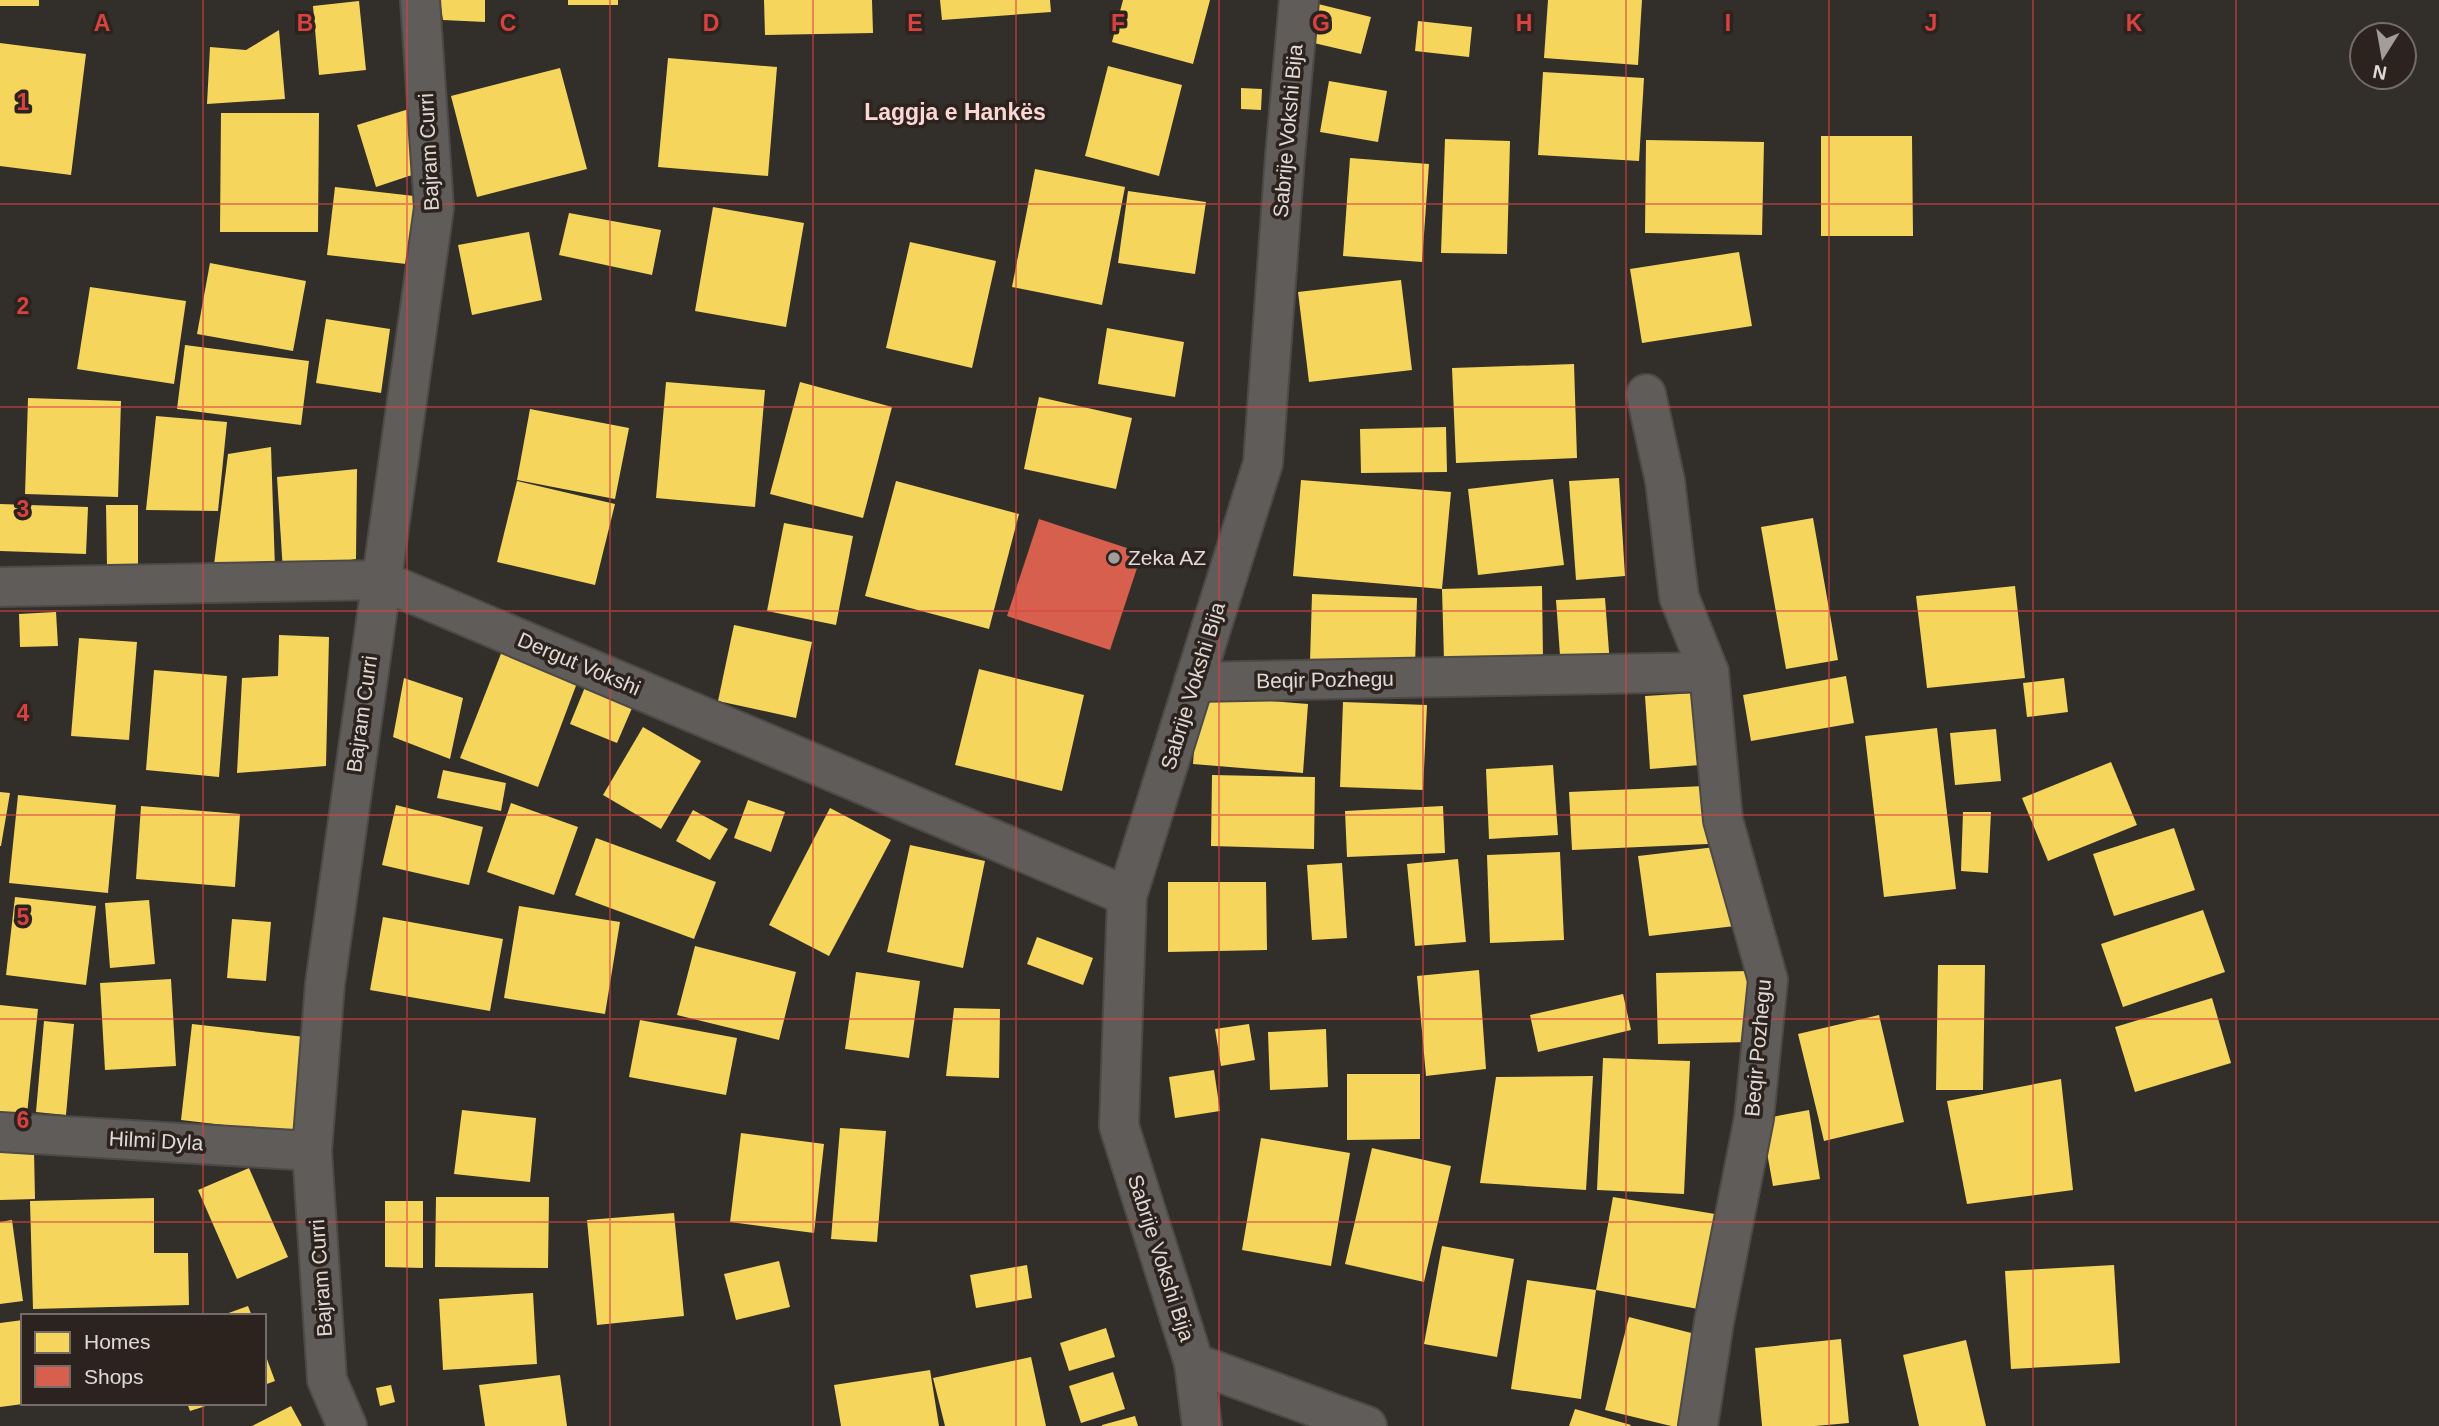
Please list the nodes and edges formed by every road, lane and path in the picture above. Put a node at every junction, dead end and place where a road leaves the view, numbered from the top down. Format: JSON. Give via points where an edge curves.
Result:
{"nodes":[{"id":1,"x":420,"y":0,"type":"edge"},
{"id":2,"x":1299,"y":0,"type":"edge"},
{"id":3,"x":1646,"y":394,"type":"dead end"},
{"id":4,"x":380,"y":580,"type":"junction"},
{"id":5,"x":0,"y":587,"type":"edge"},
{"id":6,"x":1709,"y":672,"type":"junction"},
{"id":7,"x":1194,"y":682,"type":"junction"},
{"id":8,"x":1127,"y":896,"type":"junction"},
{"id":9,"x":0,"y":1132,"type":"edge"},
{"id":10,"x":312,"y":1151,"type":"junction"},
{"id":11,"x":1194,"y":1363,"type":"junction"},
{"id":12,"x":347,"y":1426,"type":"edge"},
{"id":13,"x":1202,"y":1426,"type":"edge"},
{"id":14,"x":1367,"y":1426,"type":"edge"},
{"id":15,"x":1698,"y":1426,"type":"edge"}],
"edges":[{"from":1,"to":4,"type":"street","name":"Bajram Curri","via":[[434,208]]},
{"from":2,"to":7,"type":"street","name":"Sabrije Vokshi Bija","via":[[1263,463]]},
{"from":3,"to":6,"type":"street","name":"Beqir Pozhegu","via":[[1665,481],[1679,597]]},
{"from":4,"to":5,"type":"street","name":"Dergut Vokshi"},
{"from":4,"to":8,"type":"street","name":"Dergut Vokshi"},
{"from":4,"to":10,"type":"street","name":"Bajram Curri","via":[[325,984]]},
{"from":6,"to":7,"type":"street","name":"Beqir Pozhegu"},
{"from":6,"to":15,"type":"street","name":"Beqir Pozhegu","via":[[1723,820],[1768,980],[1754,1118]]},
{"from":7,"to":8,"type":"street","name":"Sabrije Vokshi Bija"},
{"from":8,"to":11,"type":"street","name":"Sabrije Vokshi Bija","via":[[1119,1126]]},
{"from":9,"to":10,"type":"street","name":"Hilmi Dyla"},
{"from":10,"to":12,"type":"street","name":"Bajram Curri","via":[[327,1380]]},
{"from":11,"to":13,"type":"street","name":"Sabrije Vokshi Bija"},
{"from":11,"to":14,"type":"street","name":"Sabrije Vokshi Bija"}]}
